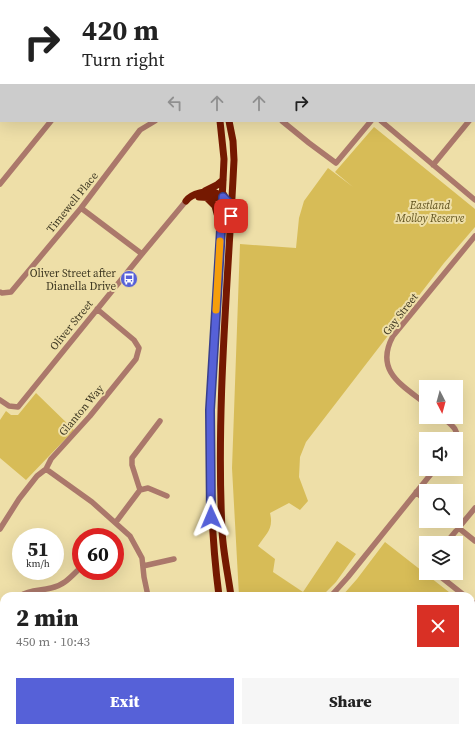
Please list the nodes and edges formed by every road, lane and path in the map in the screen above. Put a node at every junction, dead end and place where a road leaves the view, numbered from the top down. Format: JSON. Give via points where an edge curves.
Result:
{"nodes":[{"id":1,"x":50,"y":122,"type":"edge"},
{"id":2,"x":153,"y":122,"type":"edge"},
{"id":3,"x":220,"y":122,"type":"edge"},
{"id":4,"x":229,"y":122,"type":"edge"},
{"id":5,"x":283,"y":122,"type":"edge"},
{"id":6,"x":371,"y":122,"type":"edge"},
{"id":7,"x":382,"y":122,"type":"edge"},
{"id":8,"x":468,"y":122,"type":"edge"},
{"id":9,"x":433,"y":165,"type":"junction"},
{"id":10,"x":224,"y":180,"type":"junction"},
{"id":11,"x":233,"y":180,"type":"junction"},
{"id":12,"x":0,"y":184,"type":"edge"},
{"id":13,"x":205,"y":195,"type":"junction"},
{"id":14,"x":223,"y":197,"type":"junction"},
{"id":15,"x":475,"y":200,"type":"edge"},
{"id":16,"x":186,"y":201,"type":"joint"},
{"id":17,"x":81,"y":208,"type":"junction"},
{"id":18,"x":231,"y":216,"type":"junction"},
{"id":19,"x":221,"y":229,"type":"junction"},
{"id":20,"x":475,"y":236,"type":"edge"},
{"id":21,"x":142,"y":254,"type":"junction"},
{"id":22,"x":1,"y":292,"type":"edge"},
{"id":23,"x":97,"y":309,"type":"junction"},
{"id":24,"x":419,"y":398,"type":"edge"},
{"id":25,"x":0,"y":400,"type":"edge"},
{"id":26,"x":160,"y":421,"type":"dead end"},
{"id":27,"x":451,"y":424,"type":"edge"},
{"id":28,"x":457,"y":432,"type":"edge"},
{"id":29,"x":46,"y":468,"type":"junction"},
{"id":30,"x":429,"y":476,"type":"edge"},
{"id":31,"x":140,"y":490,"type":"junction"},
{"id":32,"x":416,"y":492,"type":"junction"},
{"id":33,"x":419,"y":495,"type":"edge"},
{"id":34,"x":167,"y":496,"type":"dead end"},
{"id":35,"x":475,"y":508,"type":"edge"},
{"id":36,"x":116,"y":522,"type":"junction"},
{"id":37,"x":463,"y":523,"type":"edge"},
{"id":38,"x":459,"y":528,"type":"joint"},
{"id":39,"x":0,"y":529,"type":"edge"},
{"id":40,"x":452,"y":536,"type":"edge"},
{"id":41,"x":475,"y":541,"type":"edge"},
{"id":42,"x":174,"y":559,"type":"dead end"},
{"id":43,"x":143,"y":566,"type":"junction"},
{"id":44,"x":72,"y":576,"type":"edge"},
{"id":45,"x":445,"y":580,"type":"edge"},
{"id":46,"x":27,"y":592,"type":"edge"},
{"id":47,"x":147,"y":592,"type":"edge"},
{"id":48,"x":219,"y":592,"type":"edge"},
{"id":49,"x":230,"y":592,"type":"edge"},
{"id":50,"x":335,"y":592,"type":"edge"},
{"id":51,"x":460,"y":592,"type":"edge"}],
"edges":[{"from":1,"to":12,"type":"street"},
{"from":2,"to":17,"type":"street","name":"Timewell Place","via":[[140,130]]},
{"from":3,"to":10,"type":"main road","via":[[224,148]]},
{"from":4,"to":11,"type":"main road","via":[[234,149]]},
{"from":5,"to":6,"type":"street","via":[[336,163]]},
{"from":7,"to":9,"type":"street"},
{"from":8,"to":9,"type":"street"},
{"from":9,"to":15,"type":"street"},
{"from":10,"to":13,"type":"main road"},
{"from":10,"to":14,"type":"main road"},
{"from":11,"to":14,"type":"main road"},
{"from":11,"to":18,"type":"main road"},
{"from":13,"to":14,"type":"main road"},
{"from":13,"to":16,"type":"main road"},
{"from":13,"to":19,"type":"main road","via":[[215,206]]},
{"from":14,"to":18,"type":"main road","via":[[228,202]]},
{"from":14,"to":19,"type":"main road"},
{"from":16,"to":21,"type":"street","name":"Oliver Street"},
{"from":17,"to":21,"type":"street"},
{"from":17,"to":22,"type":"street","name":"Timewell Place","via":[[11,292]]},
{"from":18,"to":49,"type":"main road","via":[[220,409],[222,530]]},
{"from":19,"to":48,"type":"main road","via":[[210,410],[211,517]]},
{"from":20,"to":24,"type":"street","name":"Gay Street","via":[[388,345],[386,355],[389,370],[394,378]]},
{"from":21,"to":23,"type":"street","name":"Oliver Street"},
{"from":23,"to":25,"type":"street","name":"Oliver Street","via":[[18,407],[9,406]]},
{"from":23,"to":29,"type":"street","name":"Glanton Way","via":[[134,340],[139,348],[136,359]]},
{"from":26,"to":31,"type":"street","via":[[132,458]]},
{"from":27,"to":28,"type":"street"},
{"from":29,"to":36,"type":"street"},
{"from":29,"to":39,"type":"street","name":"Glanton Way","via":[[19,499]]},
{"from":30,"to":32,"type":"street"},
{"from":31,"to":34,"type":"street","via":[[148,488]]},
{"from":31,"to":36,"type":"street"},
{"from":32,"to":33,"type":"street"},
{"from":32,"to":50,"type":"street"},
{"from":35,"to":37,"type":"street"},
{"from":36,"to":43,"type":"street","via":[[130,536],[142,558]]},
{"from":38,"to":40,"type":"street"},
{"from":38,"to":41,"type":"street"},
{"from":42,"to":43,"type":"street"},
{"from":43,"to":47,"type":"street"},
{"from":44,"to":46,"type":"street","via":[[60,586]]},
{"from":45,"to":51,"type":"street"}]}
